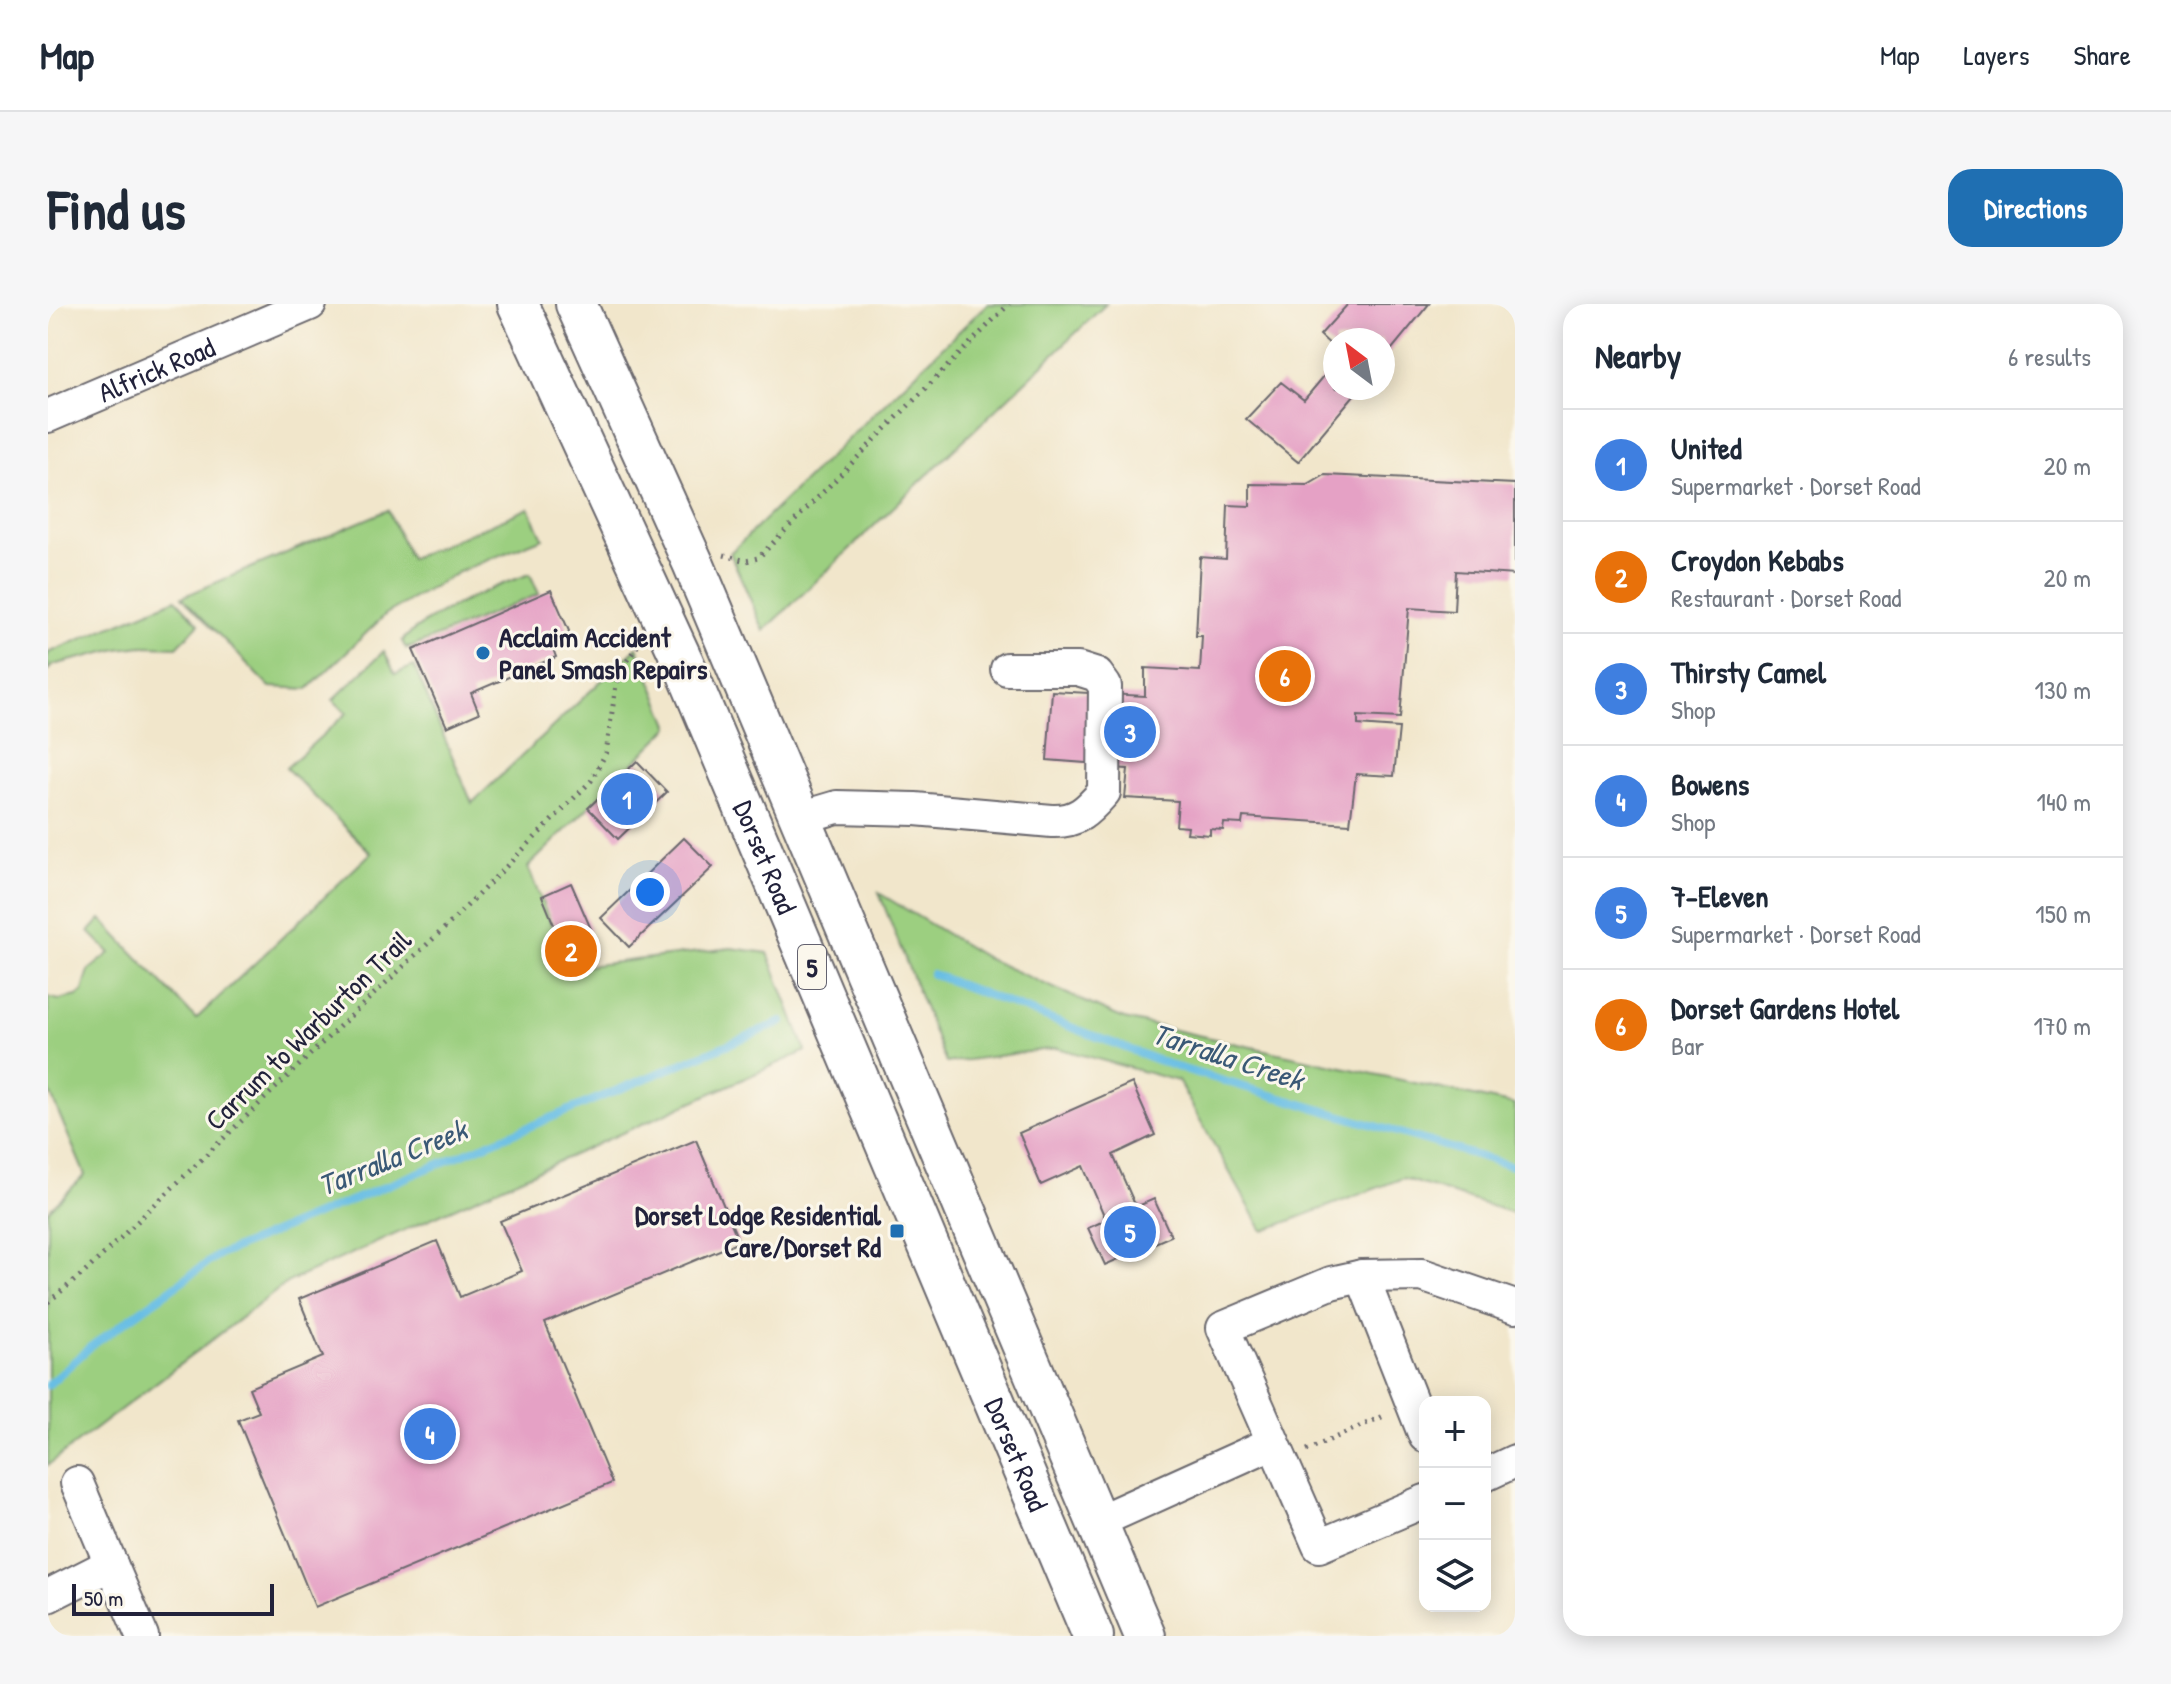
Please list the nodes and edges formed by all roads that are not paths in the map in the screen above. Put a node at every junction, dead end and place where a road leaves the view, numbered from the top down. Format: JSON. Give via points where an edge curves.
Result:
{"nodes":[{"id":1,"x":310,"y":304,"type":"edge"},
{"id":2,"x":518,"y":304,"type":"edge"},
{"id":3,"x":576,"y":304,"type":"edge"},
{"id":4,"x":48,"y":416,"type":"edge"},
{"id":5,"x":1007,"y":669,"type":"dead end"},
{"id":6,"x":800,"y":818,"type":"junction"},
{"id":7,"x":757,"y":836,"type":"junction"},
{"id":8,"x":1362,"y":1276,"type":"junction"},
{"id":9,"x":999,"y":1288,"type":"junction"},
{"id":10,"x":955,"y":1306,"type":"junction"},
{"id":11,"x":1515,"y":1307,"type":"edge"},
{"id":12,"x":1419,"y":1422,"type":"edge"},
{"id":13,"x":1276,"y":1452,"type":"junction"},
{"id":14,"x":1515,"y":1461,"type":"edge"},
{"id":15,"x":1491,"y":1472,"type":"edge"},
{"id":16,"x":77,"y":1483,"type":"dead end"},
{"id":17,"x":1419,"y":1504,"type":"edge"},
{"id":18,"x":1097,"y":1522,"type":"junction"},
{"id":19,"x":111,"y":1564,"type":"junction"},
{"id":20,"x":48,"y":1596,"type":"edge"},
{"id":21,"x":142,"y":1636,"type":"edge"},
{"id":22,"x":1093,"y":1636,"type":"edge"},
{"id":23,"x":1145,"y":1636,"type":"edge"}],
"edges":[{"from":1,"to":4,"type":"street","name":"Alfrick Road"},
{"from":2,"to":7,"type":"main road","name":"Dorset Road","number":"5"},
{"from":3,"to":6,"type":"main road","name":"Dorset Road","number":"5"},
{"from":5,"to":6,"type":"street","via":[[1078,669],[1097,675],[1105,686],[1104,792],[1079,817],[1063,822],[837,807]]},
{"from":6,"to":7,"type":"main road"},
{"from":6,"to":9,"type":"main road","name":"Dorset Road","number":"5"},
{"from":7,"to":10,"type":"main road","name":"Dorset Road","number":"5"},
{"from":8,"to":11,"type":"street","via":[[1422,1275]]},
{"from":8,"to":12,"type":"street"},
{"from":8,"to":13,"type":"street","via":[[1331,1283],[1223,1328]]},
{"from":9,"to":10,"type":"main road"},
{"from":9,"to":18,"type":"main road","name":"Dorset Road","number":"5"},
{"from":10,"to":22,"type":"main road","name":"Dorset Road","number":"5"},
{"from":13,"to":17,"type":"street","via":[[1319,1546]]},
{"from":13,"to":18,"type":"street"},
{"from":14,"to":15,"type":"street"},
{"from":16,"to":19,"type":"street"},
{"from":18,"to":23,"type":"main road","name":"Dorset Road","number":"5"},
{"from":19,"to":20,"type":"street"},
{"from":19,"to":21,"type":"street"}]}
